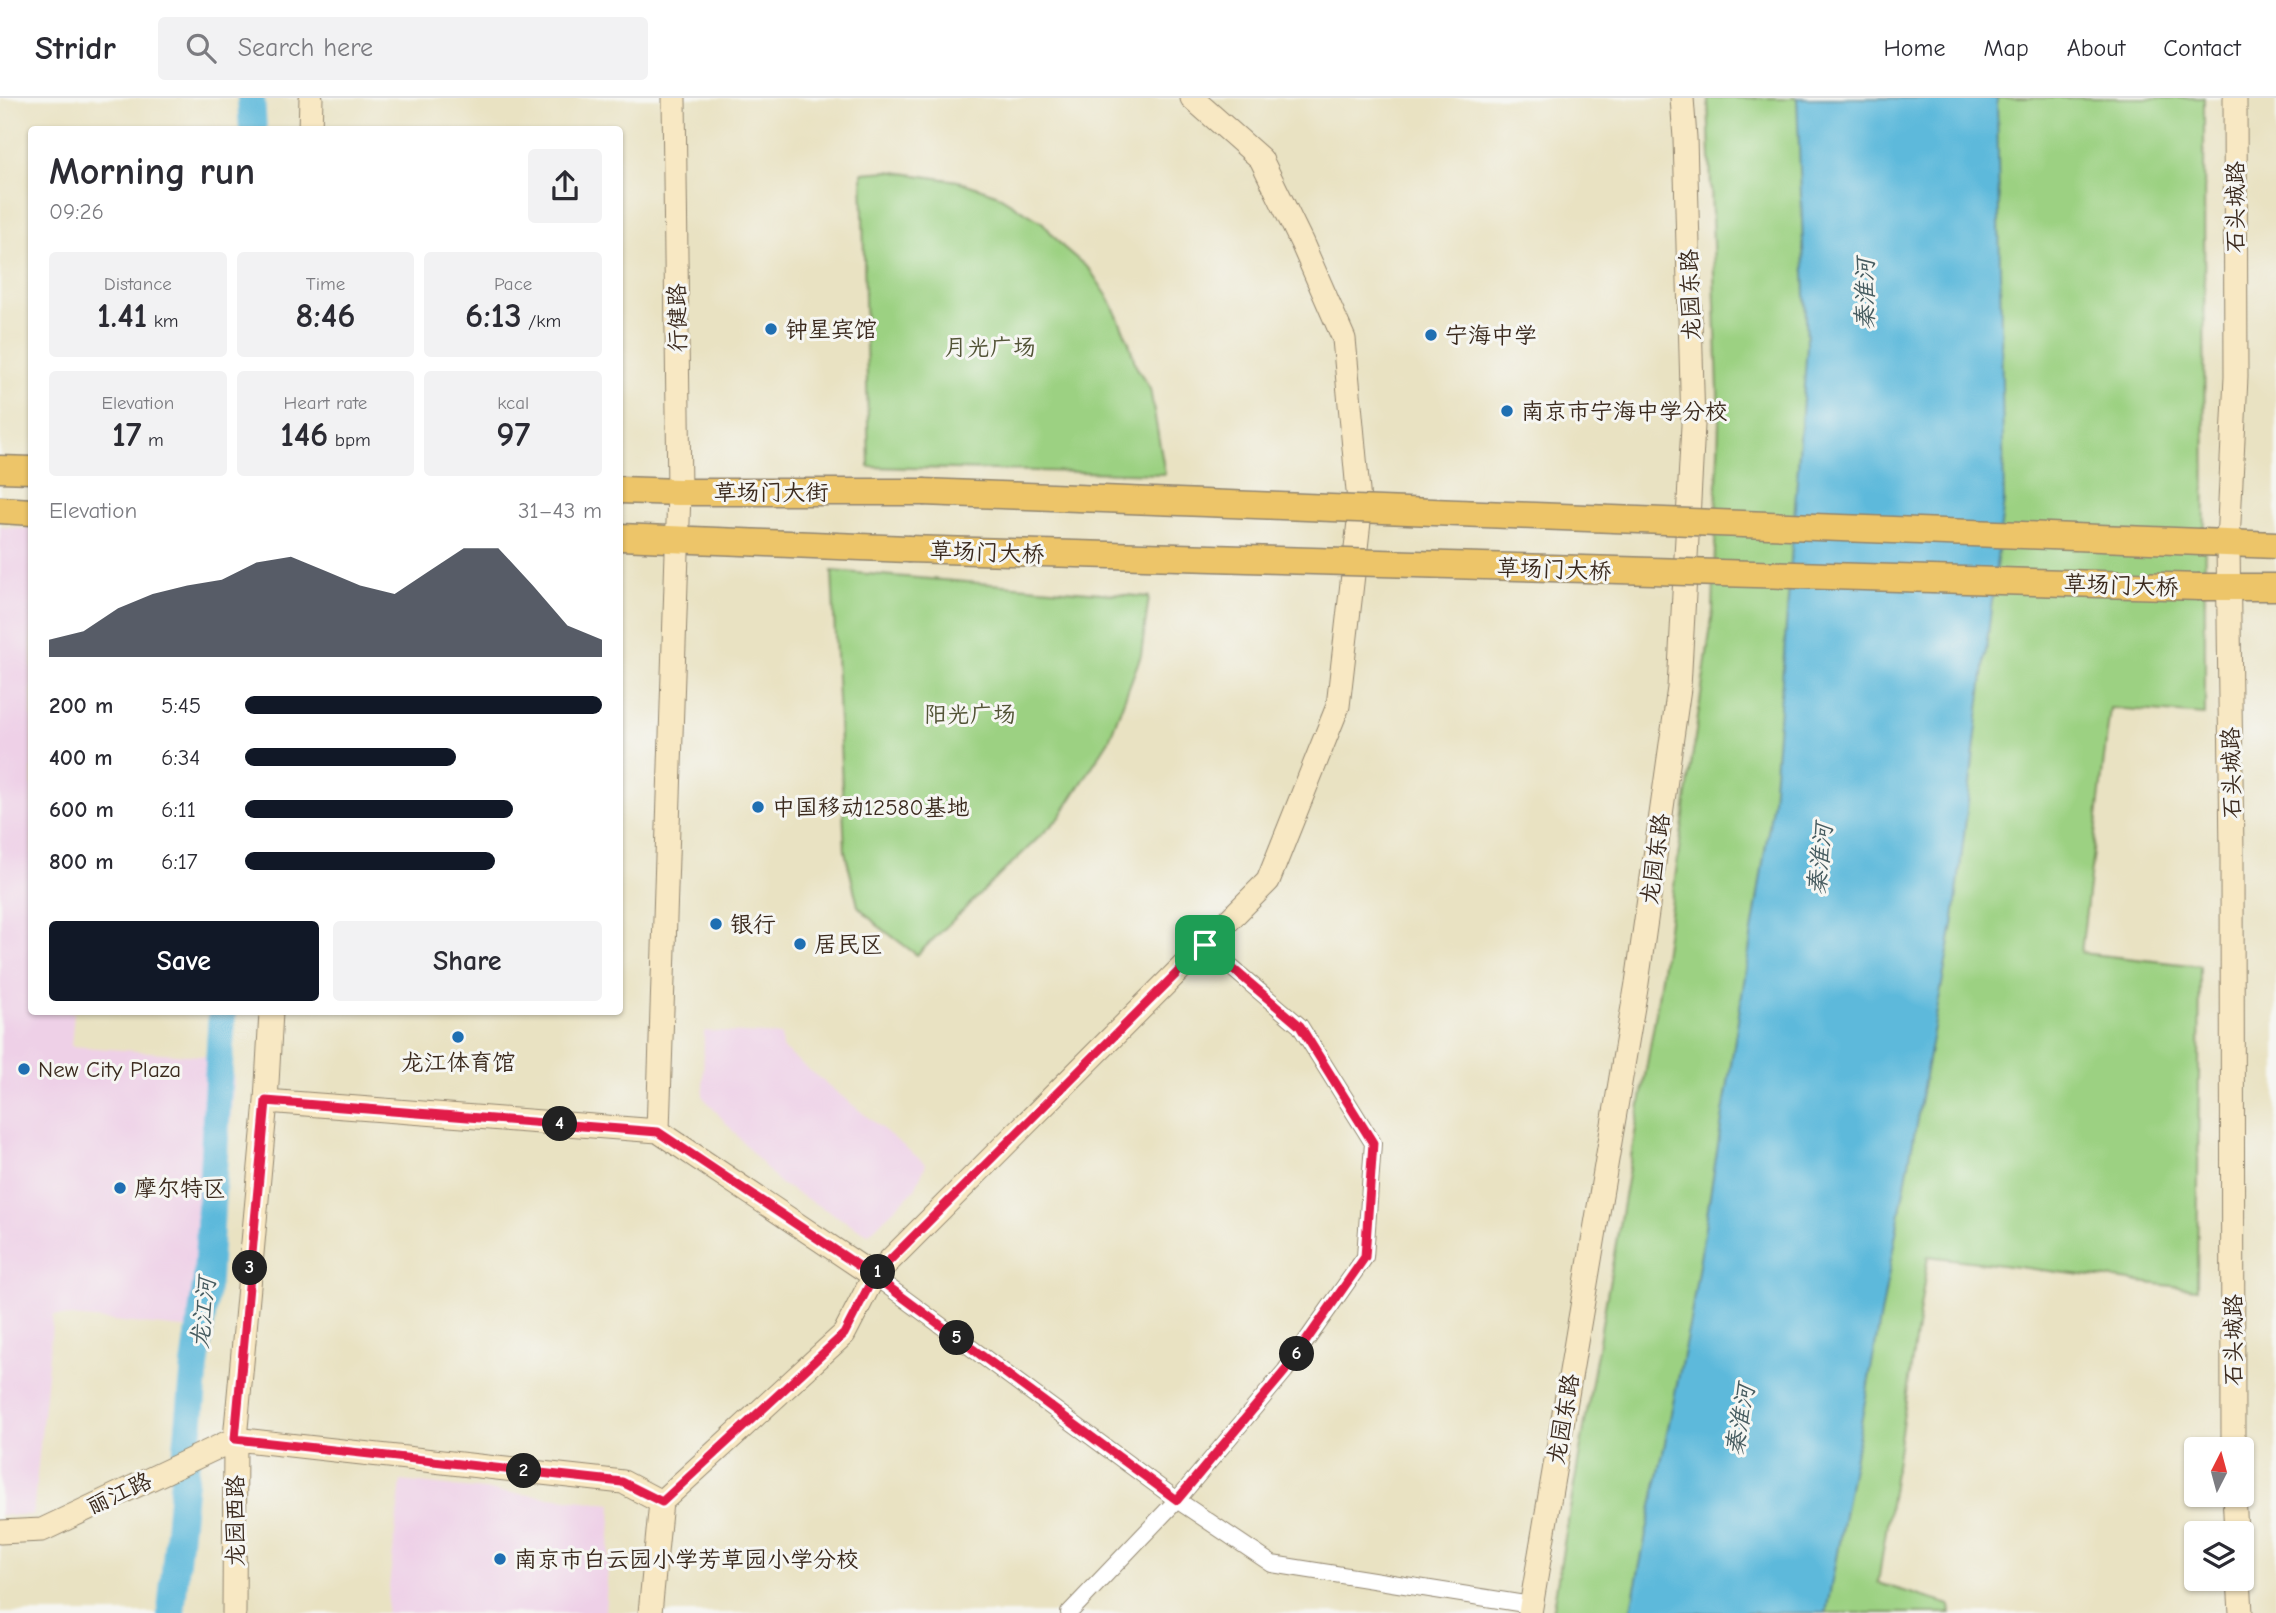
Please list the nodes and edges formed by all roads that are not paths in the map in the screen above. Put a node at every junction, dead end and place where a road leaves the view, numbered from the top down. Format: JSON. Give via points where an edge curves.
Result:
{"nodes":[{"id":1,"x":311,"y":98,"type":"edge"},
{"id":2,"x":674,"y":98,"type":"edge"},
{"id":3,"x":1192,"y":98,"type":"edge"},
{"id":4,"x":1682,"y":98,"type":"edge"},
{"id":5,"x":2235,"y":98,"type":"edge"},
{"id":6,"x":310,"y":126,"type":"edge"},
{"id":7,"x":0,"y":469,"type":"edge"},
{"id":8,"x":28,"y":470,"type":"edge"},
{"id":9,"x":623,"y":490,"type":"edge"},
{"id":10,"x":679,"y":492,"type":"junction"},
{"id":11,"x":923,"y":492,"type":"joint"},
{"id":12,"x":0,"y":510,"type":"edge"},
{"id":13,"x":28,"y":512,"type":"edge"},
{"id":14,"x":623,"y":537,"type":"edge"},
{"id":15,"x":678,"y":539,"type":"junction"},
{"id":16,"x":2228,"y":543,"type":"junction"},
{"id":17,"x":2276,"y":545,"type":"edge"},
{"id":18,"x":2276,"y":587,"type":"edge"},
{"id":19,"x":2229,"y":588,"type":"junction"},
{"id":20,"x":1205,"y":945,"type":"junction"},
{"id":21,"x":271,"y":1015,"type":"edge"},
{"id":22,"x":266,"y":1101,"type":"junction"},
{"id":23,"x":658,"y":1132,"type":"junction"},
{"id":24,"x":874,"y":1276,"type":"junction"},
{"id":25,"x":2233,"y":1437,"type":"edge"},
{"id":26,"x":235,"y":1439,"type":"junction"},
{"id":27,"x":1177,"y":1500,"type":"junction"},
{"id":28,"x":662,"y":1502,"type":"junction"},
{"id":29,"x":0,"y":1532,"type":"edge"},
{"id":30,"x":2240,"y":1591,"type":"edge"},
{"id":31,"x":1530,"y":1609,"type":"edge"},
{"id":32,"x":234,"y":1613,"type":"edge"},
{"id":33,"x":650,"y":1613,"type":"edge"},
{"id":34,"x":1069,"y":1613,"type":"edge"},
{"id":35,"x":2241,"y":1613,"type":"edge"}],
"edges":[{"from":1,"to":6,"type":"street"},
{"from":2,"to":10,"type":"street","name":"行健路"},
{"from":3,"to":20,"type":"street","via":[[1261,159],[1344,339],[1360,513],[1338,706],[1268,881]]},
{"from":4,"to":31,"type":"street","name":"龙园东路","via":[[1693,425],[1679,688],[1637,983]]},
{"from":5,"to":16,"type":"street","name":"石头城路","via":[[2236,377]]},
{"from":7,"to":8,"type":"main road"},
{"from":9,"to":10,"type":"main road","name":"草场门大街"},
{"from":10,"to":11,"type":"main road","name":"草场门大街"},
{"from":10,"to":15,"type":"street","name":"行健路"},
{"from":11,"to":16,"type":"main road","name":"草场门大桥","bridge":true},
{"from":12,"to":13,"type":"main road"},
{"from":14,"to":15,"type":"main road"},
{"from":15,"to":19,"type":"main road","name":"草场门大桥","bridge":true,"via":[[908,550]]},
{"from":15,"to":23,"type":"street","name":"行健路"},
{"from":16,"to":17,"type":"main road"},
{"from":16,"to":19,"type":"street","name":"石头城路"},
{"from":18,"to":19,"type":"main road"},
{"from":19,"to":25,"type":"street","name":"石头城路"},
{"from":20,"to":24,"type":"street"},
{"from":20,"to":27,"type":"street","via":[[1300,1026],[1373,1143],[1365,1257],[1285,1371]]},
{"from":21,"to":22,"type":"street","name":"龙园西路"},
{"from":22,"to":23,"type":"street"},
{"from":22,"to":26,"type":"street","name":"龙园西路"},
{"from":23,"to":24,"type":"street"},
{"from":24,"to":27,"type":"street"},
{"from":24,"to":28,"type":"street","via":[[844,1334]]},
{"from":26,"to":28,"type":"street","via":[[622,1482]]},
{"from":26,"to":29,"type":"street","name":"丽江路","via":[[42,1530]]},
{"from":26,"to":32,"type":"street","name":"龙园西路"},
{"from":27,"to":31,"type":"street","via":[[1272,1564]]},
{"from":27,"to":34,"type":"street"},
{"from":28,"to":33,"type":"street"},
{"from":30,"to":35,"type":"street"}]}
